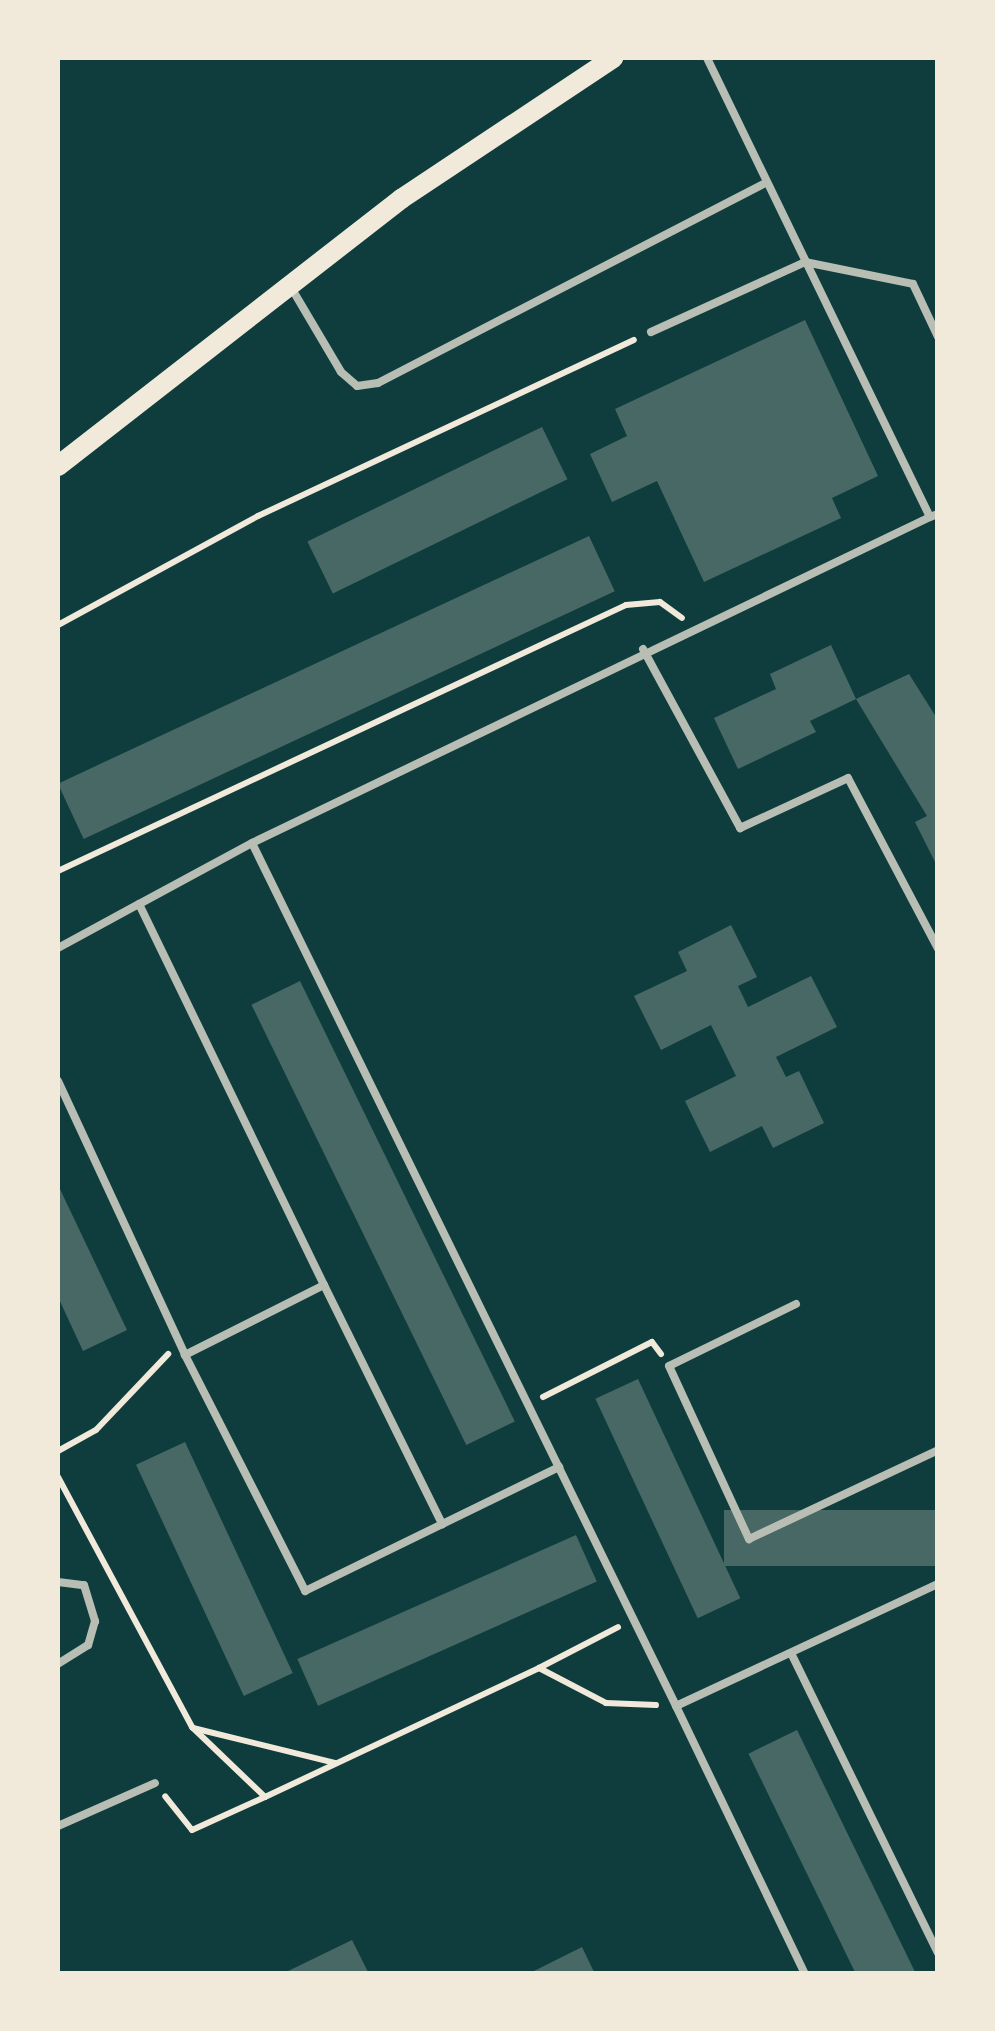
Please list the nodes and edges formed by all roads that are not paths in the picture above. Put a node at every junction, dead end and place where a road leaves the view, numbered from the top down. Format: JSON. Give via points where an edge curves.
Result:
{"nodes":[{"id":1,"x":614,"y":58,"type":"edge"},
{"id":2,"x":707,"y":58,"type":"edge"},
{"id":3,"x":766,"y":183,"type":"junction"},
{"id":4,"x":805,"y":262,"type":"junction"},
{"id":5,"x":290,"y":285,"type":"junction"},
{"id":6,"x":651,"y":332,"type":"road end"},
{"id":7,"x":938,"y":337,"type":"edge"},
{"id":8,"x":58,"y":466,"type":"edge"},
{"id":9,"x":934,"y":516,"type":"edge"},
{"id":10,"x":643,"y":649,"type":"junction"},
{"id":11,"x":252,"y":843,"type":"junction"},
{"id":12,"x":138,"y":904,"type":"junction"},
{"id":13,"x":58,"y":948,"type":"edge"},
{"id":14,"x":938,"y":949,"type":"edge"},
{"id":15,"x":58,"y":1080,"type":"edge"},
{"id":16,"x":324,"y":1285,"type":"junction"},
{"id":17,"x":796,"y":1304,"type":"dead end"},
{"id":18,"x":185,"y":1354,"type":"junction"},
{"id":19,"x":938,"y":1450,"type":"edge"},
{"id":20,"x":560,"y":1468,"type":"junction"},
{"id":21,"x":442,"y":1524,"type":"junction"},
{"id":22,"x":58,"y":1582,"type":"edge"},
{"id":23,"x":938,"y":1584,"type":"edge"},
{"id":24,"x":791,"y":1653,"type":"junction"},
{"id":25,"x":58,"y":1664,"type":"edge"},
{"id":26,"x":676,"y":1706,"type":"junction"},
{"id":27,"x":155,"y":1783,"type":"road end"},
{"id":28,"x":58,"y":1826,"type":"edge"},
{"id":29,"x":938,"y":1953,"type":"edge"},
{"id":30,"x":805,"y":1974,"type":"edge"}],
"edges":[{"from":1,"to":5,"type":"main road","via":[[401,198]]},
{"from":2,"to":3,"type":"lane"},
{"from":3,"to":4,"type":"lane"},
{"from":3,"to":5,"type":"lane","via":[[378,383],[358,386],[342,372]]},
{"from":4,"to":6,"type":"lane"},
{"from":4,"to":7,"type":"lane","via":[[914,284]]},
{"from":4,"to":9,"type":"lane"},
{"from":5,"to":8,"type":"main road"},
{"from":9,"to":10,"type":"lane"},
{"from":10,"to":11,"type":"lane"},
{"from":10,"to":14,"type":"lane","via":[[740,828],[848,778]]},
{"from":11,"to":12,"type":"lane"},
{"from":11,"to":20,"type":"lane"},
{"from":12,"to":13,"type":"lane"},
{"from":12,"to":16,"type":"lane"},
{"from":15,"to":18,"type":"lane"},
{"from":16,"to":18,"type":"lane"},
{"from":16,"to":21,"type":"lane"},
{"from":17,"to":19,"type":"lane","via":[[669,1366],[750,1539]]},
{"from":18,"to":21,"type":"lane","via":[[304,1592]]},
{"from":20,"to":21,"type":"lane"},
{"from":20,"to":26,"type":"lane"},
{"from":22,"to":25,"type":"lane","via":[[84,1585],[95,1621],[88,1645]]},
{"from":23,"to":24,"type":"lane"},
{"from":24,"to":26,"type":"lane"},
{"from":24,"to":29,"type":"lane"},
{"from":26,"to":30,"type":"lane"},
{"from":27,"to":28,"type":"lane"}]}
